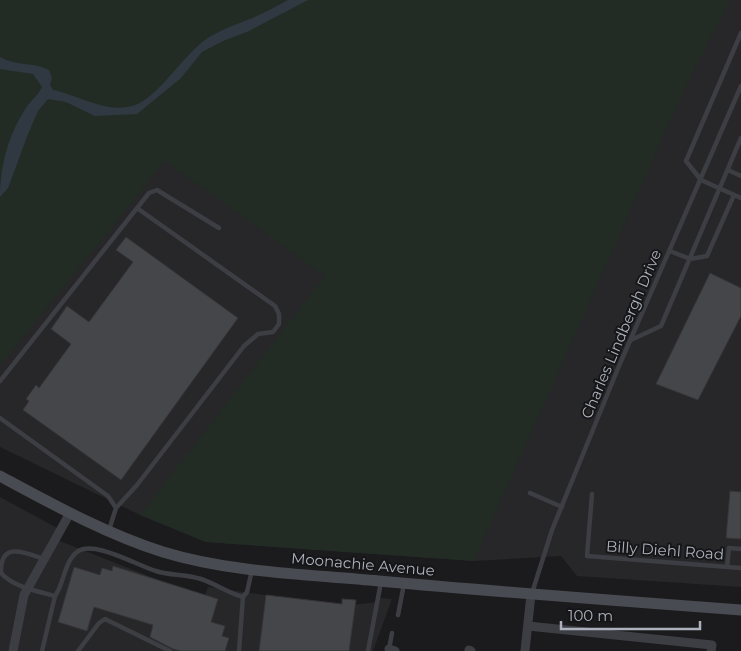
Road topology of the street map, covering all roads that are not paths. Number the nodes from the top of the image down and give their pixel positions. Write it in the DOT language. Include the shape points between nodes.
graph roads {
  1 [pos="741,32"];
  2 [pos="741,86"];
  3 [pos="741,138"];
  4 [pos="728,170"];
  5 [pos="741,176"];
  6 [pos="701,180"];
  7 [pos="720,188"];
  8 [pos="734,194"];
  9 [pos="741,198"];
  10 [pos="137,208"];
  11 [pos="219,228"];
  12 [pos="670,251"];
  13 [pos="690,259"];
  14 [pos="630,340"];
  15 [pos="0,381"];
  16 [pos="0,418"];
  17 [pos="0,476"];
  18 [pos="530,493"];
  19 [pos="592,494"];
  20 [pos="562,507"];
  21 [pos="116,508"];
  22 [pos="70,513"];
  23 [pos="109,531"];
  24 [pos="741,549"];
  25 [pos="44,559"];
  26 [pos="727,567"];
  27 [pos="741,568"];
  28 [pos="252,569"];
  29 [pos="381,581"];
  30 [pos="404,583"];
  31 [pos="28,589"];
  32 [pos="531,594"];
  33 [pos="54,596"];
  34 [pos="243,597"];
  35 [pos="741,610"];
  36 [pos="398,615"];
  37 [pos="528,626"];
  38 [pos="392,633"];
  39 [pos="390,650"];
  40 [pos="13,651"];
  41 [pos="42,651"];
  42 [pos="78,651"];
  43 [pos="170,651"];
  44 [pos="239,651"];
  45 [pos="368,651"];
  46 [pos="525,651"];
  47 [pos="711,651"];
  1 -- 6 [label="lane" via="686,161"];
  2 -- 6 [label="lane, Charles Lindbergh Drive"];
  3 -- 4 [label="lane"];
  4 -- 5 [label="lane"];
  4 -- 7 [label="lane"];
  6 -- 7 [label="lane"];
  6 -- 12 [label="lane, Charles Lindbergh Drive"];
  7 -- 8 [label="lane"];
  7 -- 13 [label="lane"];
  8 -- 9 [label="lane"];
  8 -- 13 [label="lane" via="707,256"];
  10 -- 11 [label="lane" via="149,193 157,190"];
  10 -- 15 [label="lane"];
  10 -- 21 [label="lane" via="275,306 279,324 274,332 258,334 244,346"];
  12 -- 13 [label="lane"];
  12 -- 14 [label="lane, Charles Lindbergh Drive"];
  13 -- 14 [label="lane" via="661,326"];
  14 -- 20 [label="lane, Charles Lindbergh Drive"];
  16 -- 21 [label="lane" via="108,496"];
  17 -- 22 [label="main road, Moonachie Avenue"];
  18 -- 20 [label="lane"];
  19 -- 26 [label="lane, Billy Diehl Road" via="587,556"];
  20 -- 32 [label="lane, Charles Lindbergh Drive"];
  21 -- 23 [label="lane"];
  22 -- 23 [label="main road, Moonachie Avenue"];
  22 -- 25 [label="street"];
  23 -- 28 [label="main road, Moonachie Avenue" via="171,554"];
  24 -- 26 [label="lane" via="729,548"];
  25 -- 31 [label="street"];
  25 -- 31 [label="lane" via="12,550 2,559 1,573 4,577"];
  26 -- 27 [label="lane, Billy Diehl Road"];
  28 -- 29 [label="main road, Moonachie Avenue"];
  28 -- 34 [label="lane"];
  29 -- 30 [label="main road, Moonachie Avenue"];
  29 -- 45 [label="lane"];
  30 -- 32 [label="main road, Moonachie Avenue"];
  30 -- 36 [label="lane"];
  31 -- 33 [label="lane"];
  31 -- 40 [label="street"];
  32 -- 35 [label="main road, Moonachie Avenue"];
  32 -- 37 [label="street"];
  33 -- 34 [label="lane" via="72,558 84,549 115,554 154,571 203,580"];
  33 -- 41 [label="lane"];
  34 -- 44 [label="lane"];
  37 -- 46 [label="street"];
  37 -- 47 [label="street" via="712,645"];
  38 -- 39 [label="lane"];
  42 -- 43 [label="lane" via="98,623 105,619"];
}
